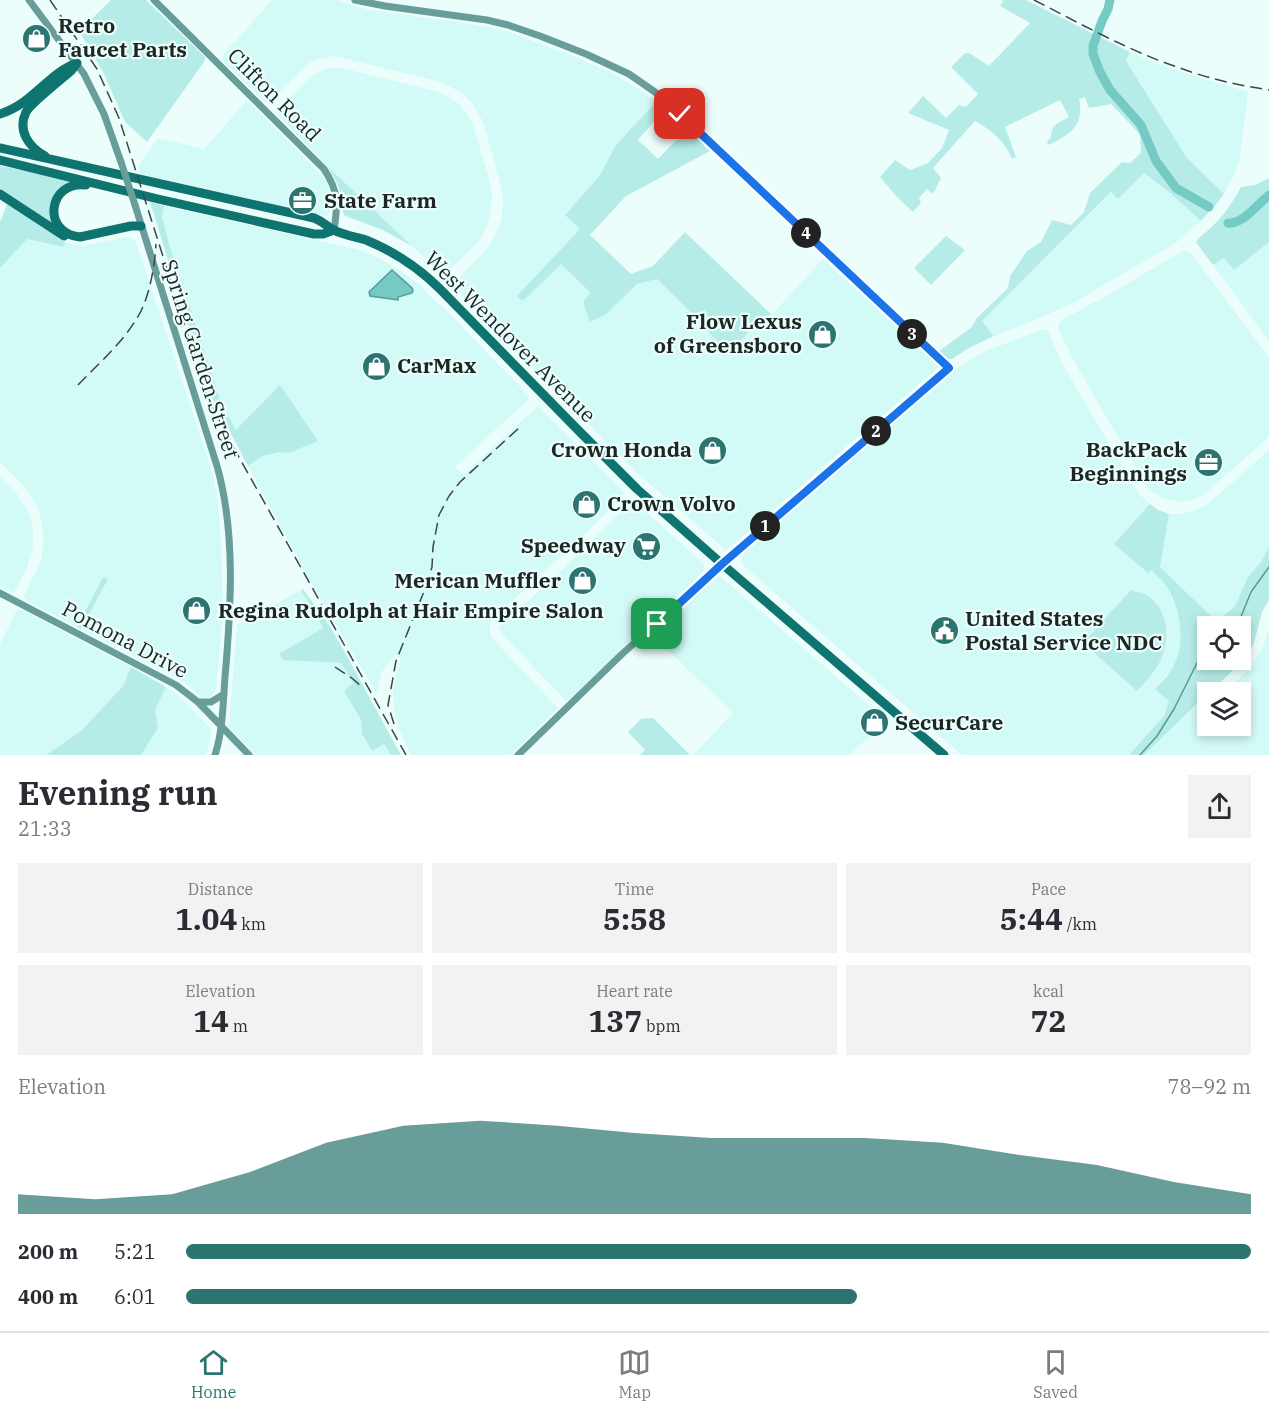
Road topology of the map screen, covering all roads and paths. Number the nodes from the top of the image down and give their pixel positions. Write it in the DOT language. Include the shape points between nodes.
graph roads {
  1 [pos="29,0"];
  2 [pos="154,0"];
  3 [pos="355,0"];
  4 [pos="77,63"];
  5 [pos="0,114"];
  6 [pos="0,148"];
  7 [pos="0,160"];
  8 [pos="52,160"];
  9 [pos="0,194"];
  10 [pos="158,199"];
  11 [pos="141,226"];
  12 [pos="334,230"];
  13 [pos="722,564"];
  14 [pos="0,593"];
  15 [pos="224,694"];
  16 [pos="198,702"];
  17 [pos="221,725"];
  18 [pos="215,755"];
  19 [pos="249,755"];
  20 [pos="518,755"];
  21 [pos="944,755"];
  1 -- 4 [label="street, Spring Garden Street"];
  2 -- 12 [label="street, Clifton Road" via="324,169 336,199"];
  3 -- 13 [label="street" via="508,25 629,74 680,114 949,368"];
  4 -- 5 [label="highway" via="65,67 24,103"];
  4 -- 8 [label="highway" via="27,111 24,121 28,143"];
  4 -- 11 [label="street, Spring Garden Street, bridge" via="109,125"];
  6 -- 8 [label="highway, West Wendover Avenue"];
  7 -- 10 [label="highway, West Wendover Avenue"];
  8 -- 12 [label="highway, West Wendover Avenue" via="314,218"];
  9 -- 11 [label="highway" via="74,241 132,232"];
  10 -- 11 [label="highway" via="76,184 61,192 54,207 58,225 74,236"];
  10 -- 12 [label="highway, West Wendover Avenue" via="314,234"];
  11 -- 15 [label="street, Spring Garden Street" via="225,500 231,608"];
  12 -- 13 [label="highway, West Wendover Avenue" via="392,252 423,272 622,474"];
  13 -- 20 [label="street"];
  13 -- 21 [label="highway, West Wendover Avenue"];
  14 -- 16 [label="street, Pomona Drive" via="169,681"];
  15 -- 16 [label="street" via="211,702"];
  15 -- 17 [label="street, Spring Garden Street"];
  16 -- 17 [label="street, Pomona Drive"];
  17 -- 18 [label="street, Spring Garden Street"];
  17 -- 19 [label="street, Pomona Drive"];
}
